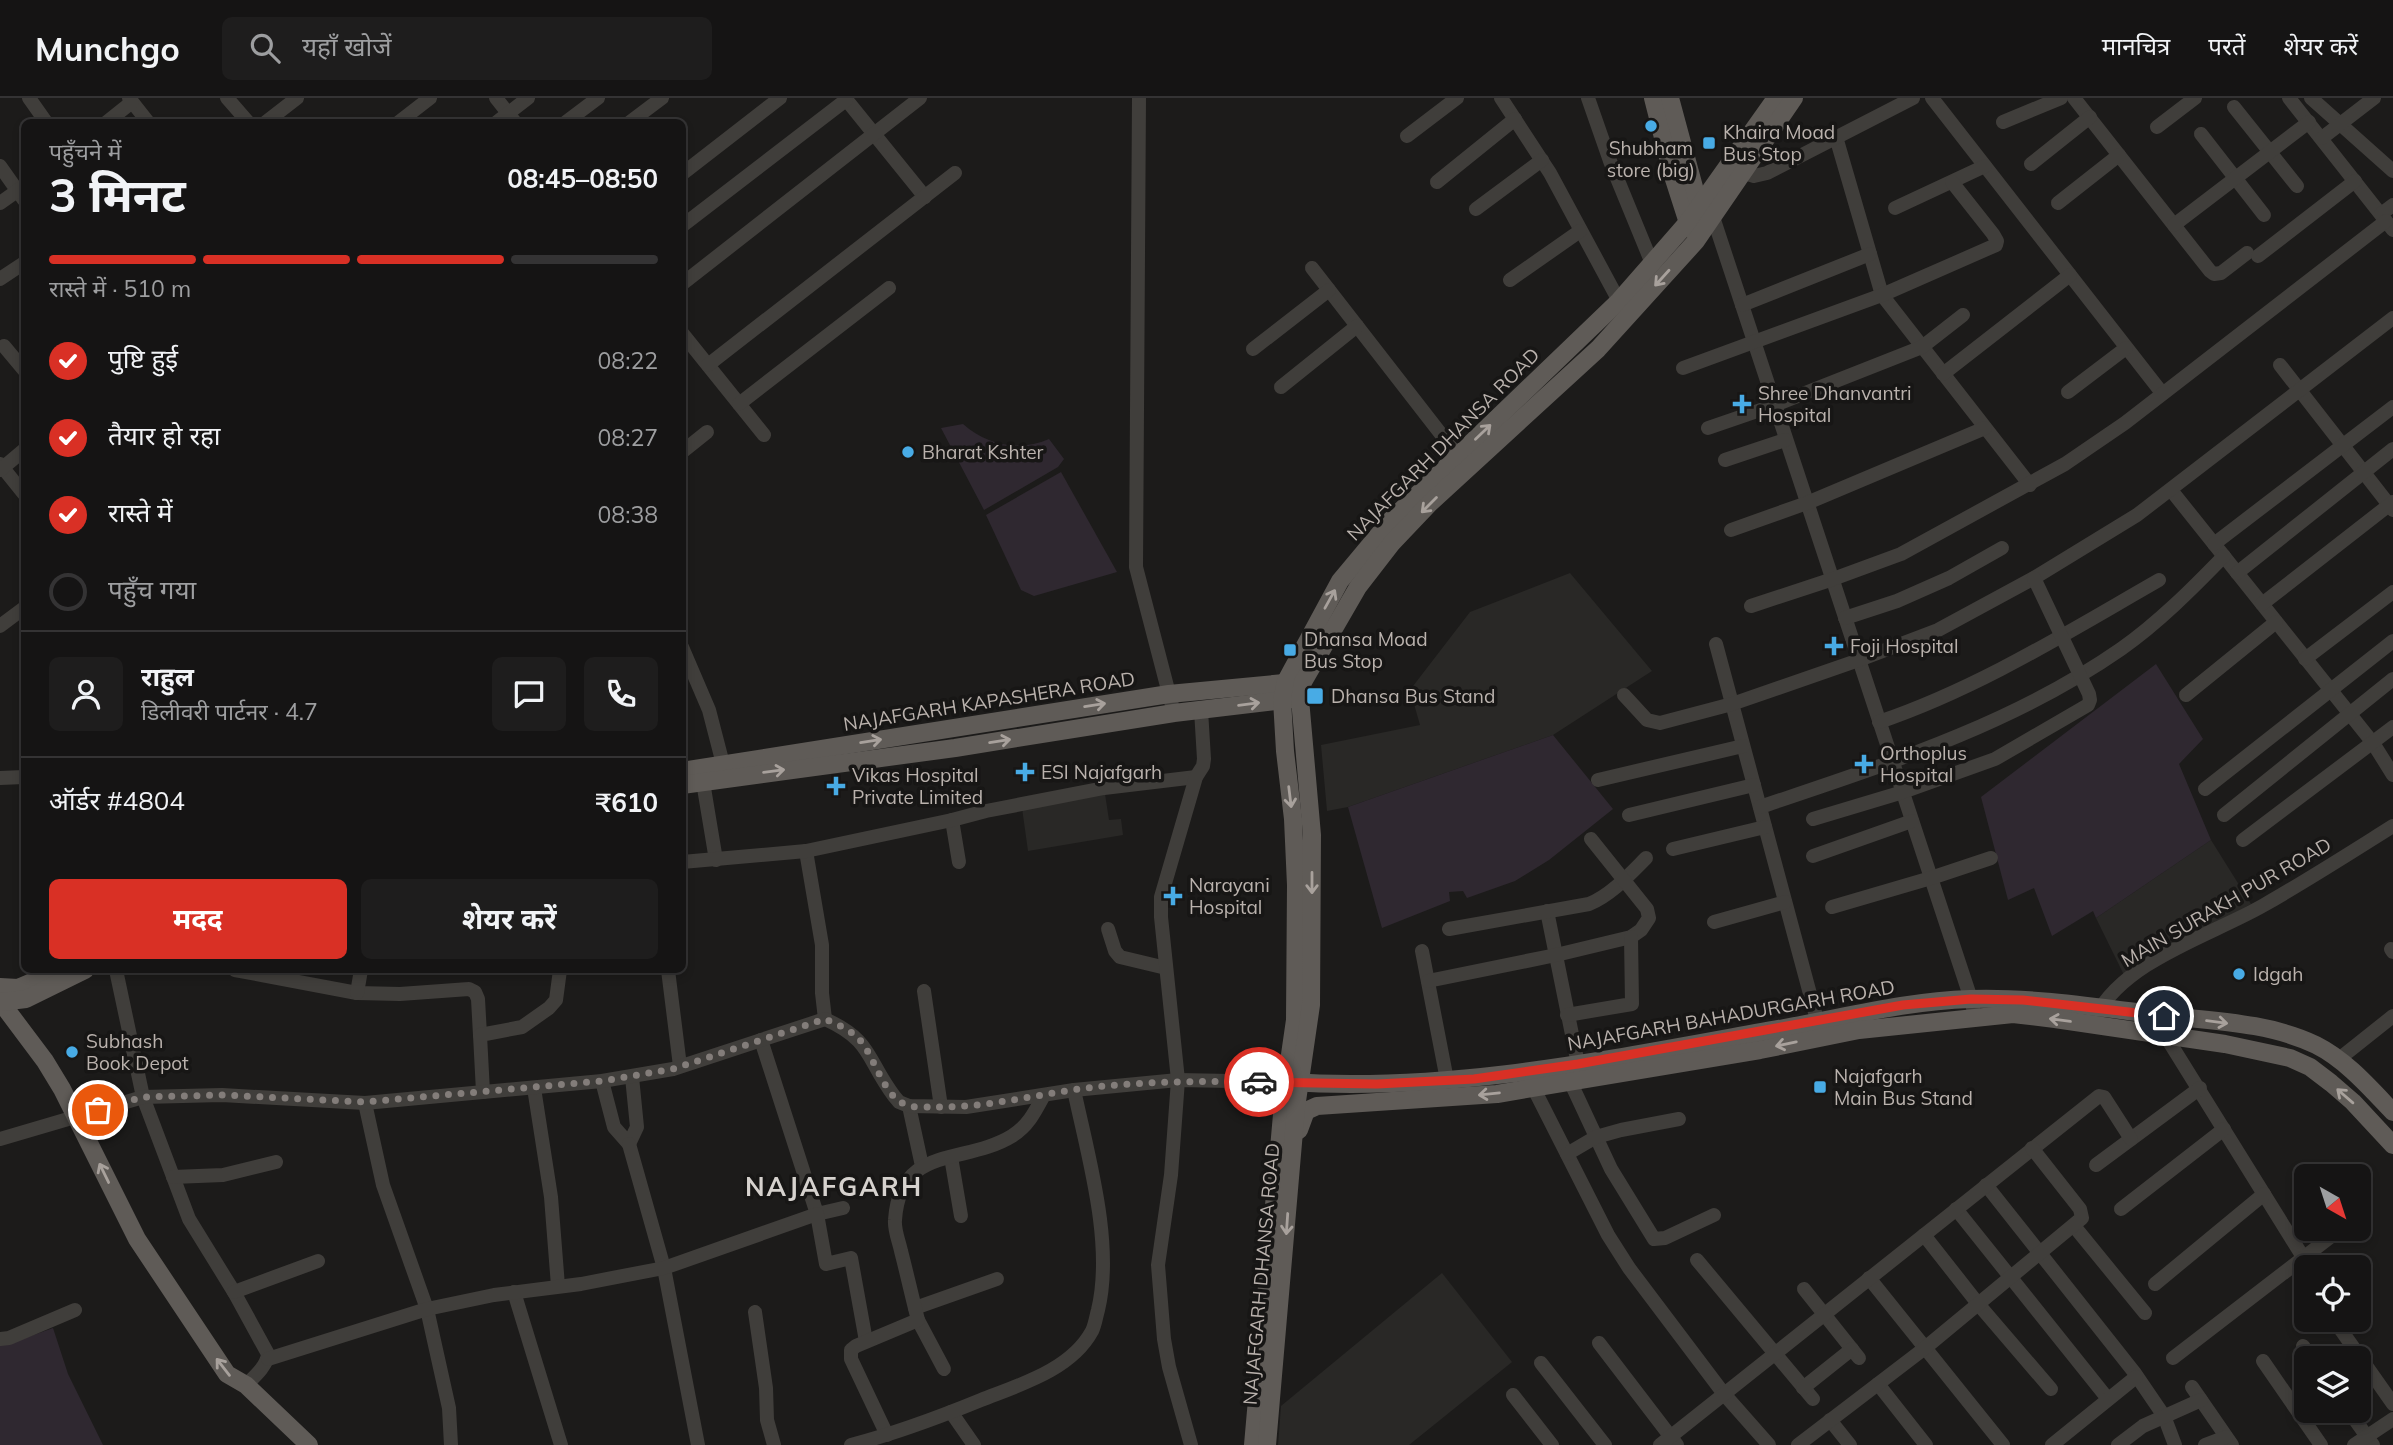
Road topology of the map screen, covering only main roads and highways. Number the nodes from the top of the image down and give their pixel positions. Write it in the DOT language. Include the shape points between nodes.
graph roads {
  1 [pos="1653,98"];
  2 [pos="1670,98"];
  3 [pos="1776,98"];
  4 [pos="1794,98"];
  5 [pos="1701,217"];
  6 [pos="1295,691"];
  7 [pos="686,770"];
  8 [pos="686,784"];
  9 [pos="55,973"];
  10 [pos="79,973"];
  11 [pos="1,995"];
  12 [pos="2095,1016"];
  13 [pos="1819,1030"];
  14 [pos="1293,1082"];
  15 [pos="2393,1112"];
  16 [pos="2390,1136"];
  17 [pos="1293,1153"];
  18 [pos="309,1445"];
  19 [pos="1253,1445"];
  20 [pos="1267,1445"];
  1 -- 5 [label="main road"];
  2 -- 5 [label="main road"];
  3 -- 5 [label="main road, NAJAFGARH DHANSA ROAD"];
  4 -- 5 [label="main road, NAJAFGARH DHANSA ROAD" via="1741,172"];
  5 -- 6 [label="main road, NAJAFGARH DHANSA ROAD, one-way" via="1694,242 1598,349 1392,543 1358,586"];
  6 -- 5 [label="main road, NAJAFGARH DHANSA ROAD, one-way" via="1340,581 1357,558 1619,301 1651,261"];
  7 -- 6 [label="main road, NAJAFGARH KAPASHERA ROAD, one-way" via="1169,694"];
  8 -- 6 [label="main road, one-way" via="955,748"];
  6 -- 14 [label="main road, NAJAFGARH DHANSA ROAD, one-way" via="1285,751 1296,885"];
  9 -- 11 [label="main road"];
  10 -- 11 [label="main road" via="26,999"];
  18 -- 11 [label="main road, one-way" via="246,1385 227,1374 137,1239 76,1116"];
  12 -- 13 [label="main road, NAJAFGARH BAHADURGARH ROAD" via="1973,1008 1859,1030"];
  12 -- 15 [label="main road, NAJAFGARH BAHADURGARH ROAD, one-way" via="2164,1016 2287,1034 2339,1059"];
  16 -- 12 [label="main road, NAJAFGARH BAHADURGARH ROAD, one-way" via="2310,1067 2290,1058 2165,1035"];
  13 -- 14 [label="main road, NAJAFGARH BAHADURGARH ROAD" via="1474,1079"];
  13 -- 17 [label="main road, NAJAFGARH BAHADURGARH ROAD, one-way" via="1760,1050 1497,1094 1317,1107 1306,1111"];
  14 -- 17 [label="main road, NAJAFGARH DHANSA ROAD"];
  14 -- 19 [label="main road, NAJAFGARH DHANSA ROAD" via="1278,1171"];
  17 -- 20 [label="main road, NAJAFGARH DHANSA ROAD, one-way"];
}
